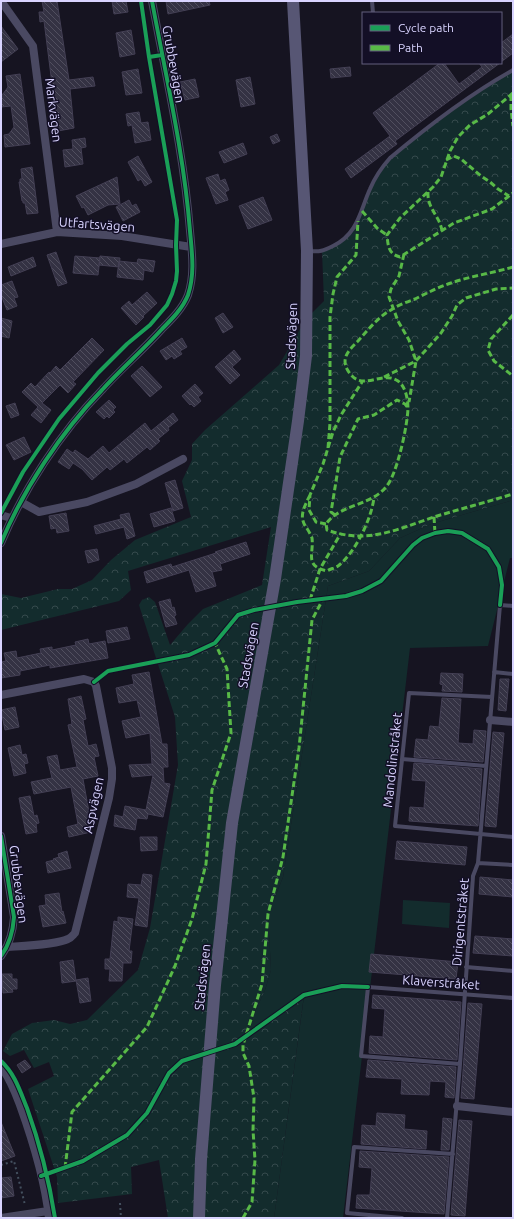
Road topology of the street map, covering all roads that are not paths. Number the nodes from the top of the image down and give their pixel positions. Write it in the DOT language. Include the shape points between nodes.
graph roads {
  1 [pos="1,1"];
  2 [pos="152,1"];
  3 [pos="293,1"];
  4 [pos="372,1"];
  5 [pos="373,12"];
  6 [pos="513,70"];
  7 [pos="57,232"];
  8 [pos="1,244"];
  9 [pos="191,247"];
  10 [pos="307,251"];
  11 [pos="183,459"];
  12 [pos="21,502"];
  13 [pos="1,515"];
  14 [pos="11,518"];
  15 [pos="1,543"];
  16 [pos="513,606"];
  17 [pos="494,672"];
  18 [pos="513,674"];
  19 [pos="1,695"];
  20 [pos="492,697"];
  21 [pos="490,720"];
  22 [pos="513,722"];
  23 [pos="402,759"];
  24 [pos="486,766"];
  25 [pos="480,834"];
  26 [pos="1,836"];
  27 [pos="513,837"];
  28 [pos="478,863"];
  29 [pos="513,865"];
  30 [pos="8,947"];
  31 [pos="1,956"];
  32 [pos="466,966"];
  33 [pos="513,971"];
  34 [pos="465,994"];
  35 [pos="513,998"];
  36 [pos="460,1064"];
  37 [pos="1,1067"];
  38 [pos="457,1106"];
  39 [pos="513,1112"];
  40 [pos="453,1154"];
  41 [pos="48,1215"];
  42 [pos="16,1217"];
  43 [pos="1,1218"];
  44 [pos="199,1218"];
  45 [pos="402,1218"];
  46 [pos="448,1218"];
  1 -- 7 [label="street, Markvägen" via="33,46"];
  2 -- 9 [label="street, Grubbevägen" via="187,192"];
  3 -- 10 [label="main road, Stadsvägen"];
  4 -- 5 [label="lane"];
  6 -- 10 [label="lane" via="492,82 390,158 371,188 358,221 339,243 322,251"];
  7 -- 8 [label="street, Utfartsvägen"];
  7 -- 9 [label="street, Utfartsvägen" via="122,236"];
  9 -- 12 [label="street, Grubbevägen" via="193,268 188,296 151,342 101,390 74,422"];
  10 -- 44 [label="main road, Stadsvägen" via="306,356 298,421 275,579 232,823 215,985 201,1159"];
  11 -- 12 [label="street" via="136,484 87,502 39,512"];
  12 -- 14 [label="street, Grubbevägen"];
  13 -- 14 [label="street"];
  14 -- 15 [label="street, Grubbevägen"];
  16 -- 17 [label="lane, Dirigentstråket" via="500,605"];
  17 -- 18 [label="lane"];
  17 -- 20 [label="lane, Dirigentstråket"];
  19 -- 30 [label="street, Aspvägen" via="84,679 94,682 112,768 112,788 75,933 63,941"];
  20 -- 21 [label="lane, Dirigentstråket"];
  20 -- 23 [label="lane, Mandolinstråket" via="410,693"];
  21 -- 22 [label="street"];
  21 -- 24 [label="lane, Dirigentstråket"];
  23 -- 24 [label="lane"];
  23 -- 25 [label="lane, Mandolinstråket" via="395,826"];
  24 -- 25 [label="lane, Dirigentstråket"];
  25 -- 27 [label="lane"];
  25 -- 28 [label="lane, Dirigentstråket"];
  26 -- 30 [label="street, Grubbevägen" via="14,917 14,928"];
  28 -- 29 [label="lane"];
  28 -- 32 [label="lane, Dirigentstråket" via="473,876"];
  30 -- 31 [label="street, Grubbevägen"];
  32 -- 33 [label="lane"];
  32 -- 34 [label="lane, Dirigentstråket"];
  34 -- 35 [label="lane, Klaverstråket"];
  34 -- 36 [label="lane, Dirigentstråket"];
  34 -- 36 [label="lane, Klaverstråket" via="368,987 361,1056"];
  36 -- 38 [label="lane, Dirigentstråket"];
  37 -- 41 [label="street" via="11,1082 29,1130"];
  38 -- 39 [label="street"];
  38 -- 40 [label="lane, Dirigentstråket"];
  40 -- 45 [label="lane" via="354,1147 347,1213"];
  40 -- 46 [label="lane, Dirigentstråket"];
  41 -- 42 [label="street" via="27,1214"];
  42 -- 43 [label="street"];
}
